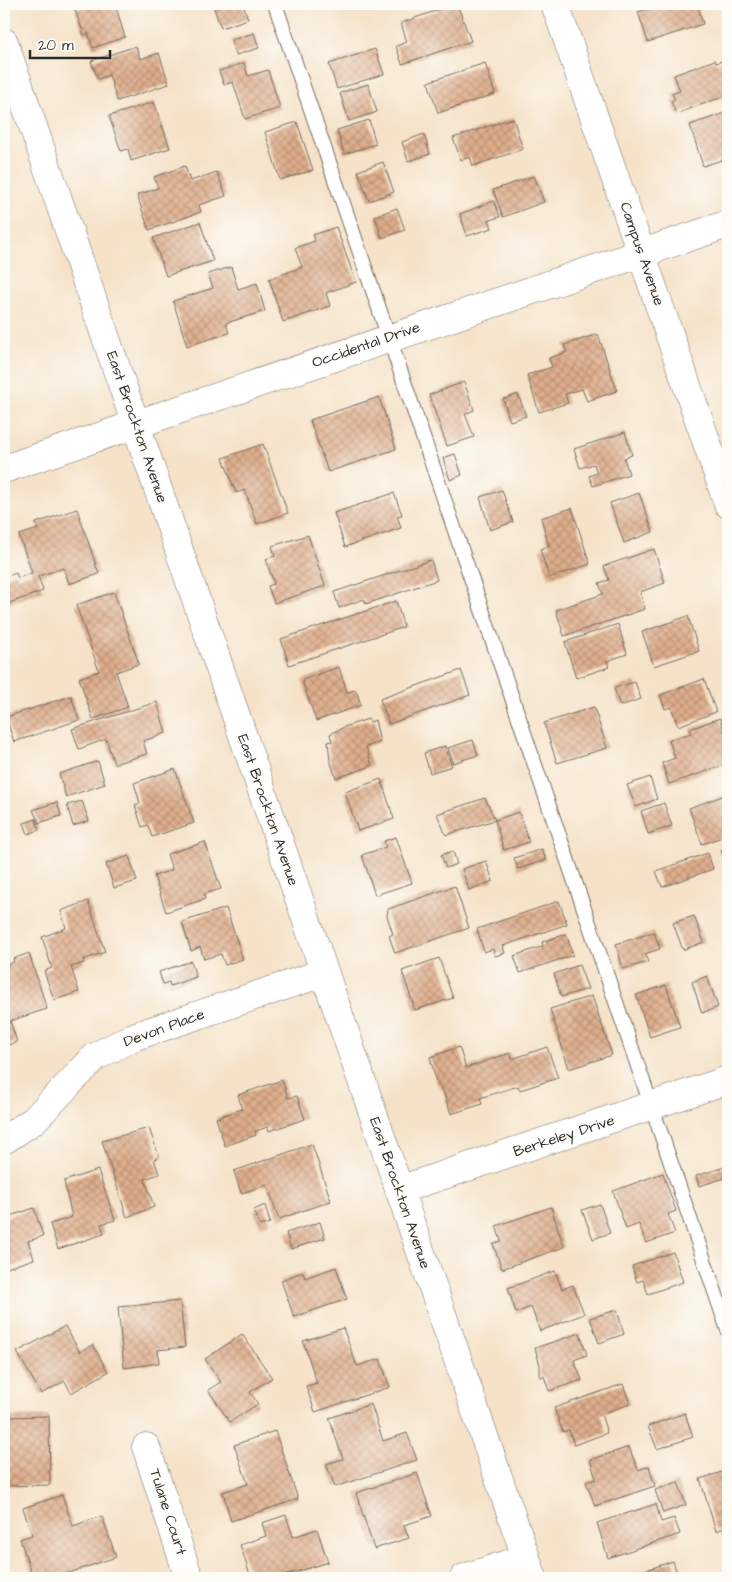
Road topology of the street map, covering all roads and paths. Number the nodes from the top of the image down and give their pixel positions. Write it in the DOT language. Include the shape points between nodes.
graph roads {
  1 [pos="275,4"];
  2 [pos="555,4"];
  3 [pos="4,42"];
  4 [pos="728,224"];
  5 [pos="641,253"];
  6 [pos="389,337"];
  7 [pos="136,423"];
  8 [pos="4,469"];
  9 [pos="728,504"];
  10 [pos="323,972"];
  11 [pos="728,1080"];
  12 [pos="651,1107"];
  13 [pos="4,1140"];
  14 [pos="399,1190"];
  15 [pos="728,1330"];
  16 [pos="146,1446"];
  17 [pos="530,1568"];
  18 [pos="190,1578"];
  19 [pos="464,1578"];
  1 -- 6 [label="lane"];
  2 -- 5 [label="street, Campus Avenue"];
  3 -- 7 [label="street, East Brockton Avenue"];
  4 -- 5 [label="street, Occidental Drive"];
  5 -- 6 [label="street, Occidental Drive"];
  5 -- 9 [label="street, Campus Avenue"];
  6 -- 7 [label="street, Occidental Drive"];
  6 -- 12 [label="lane"];
  7 -- 8 [label="street, Occidental Drive"];
  7 -- 10 [label="street, East Brockton Avenue"];
  10 -- 13 [label="street, Devon Place" via="133,1037 95,1057 33,1122"];
  10 -- 14 [label="street, East Brockton Avenue"];
  11 -- 12 [label="street, Berkeley Drive"];
  12 -- 14 [label="street, Berkeley Drive"];
  12 -- 15 [label="lane"];
  14 -- 17 [label="street, East Brockton Avenue"];
  16 -- 18 [label="street, Tulane Court"];
  17 -- 19 [label="street"];
}
